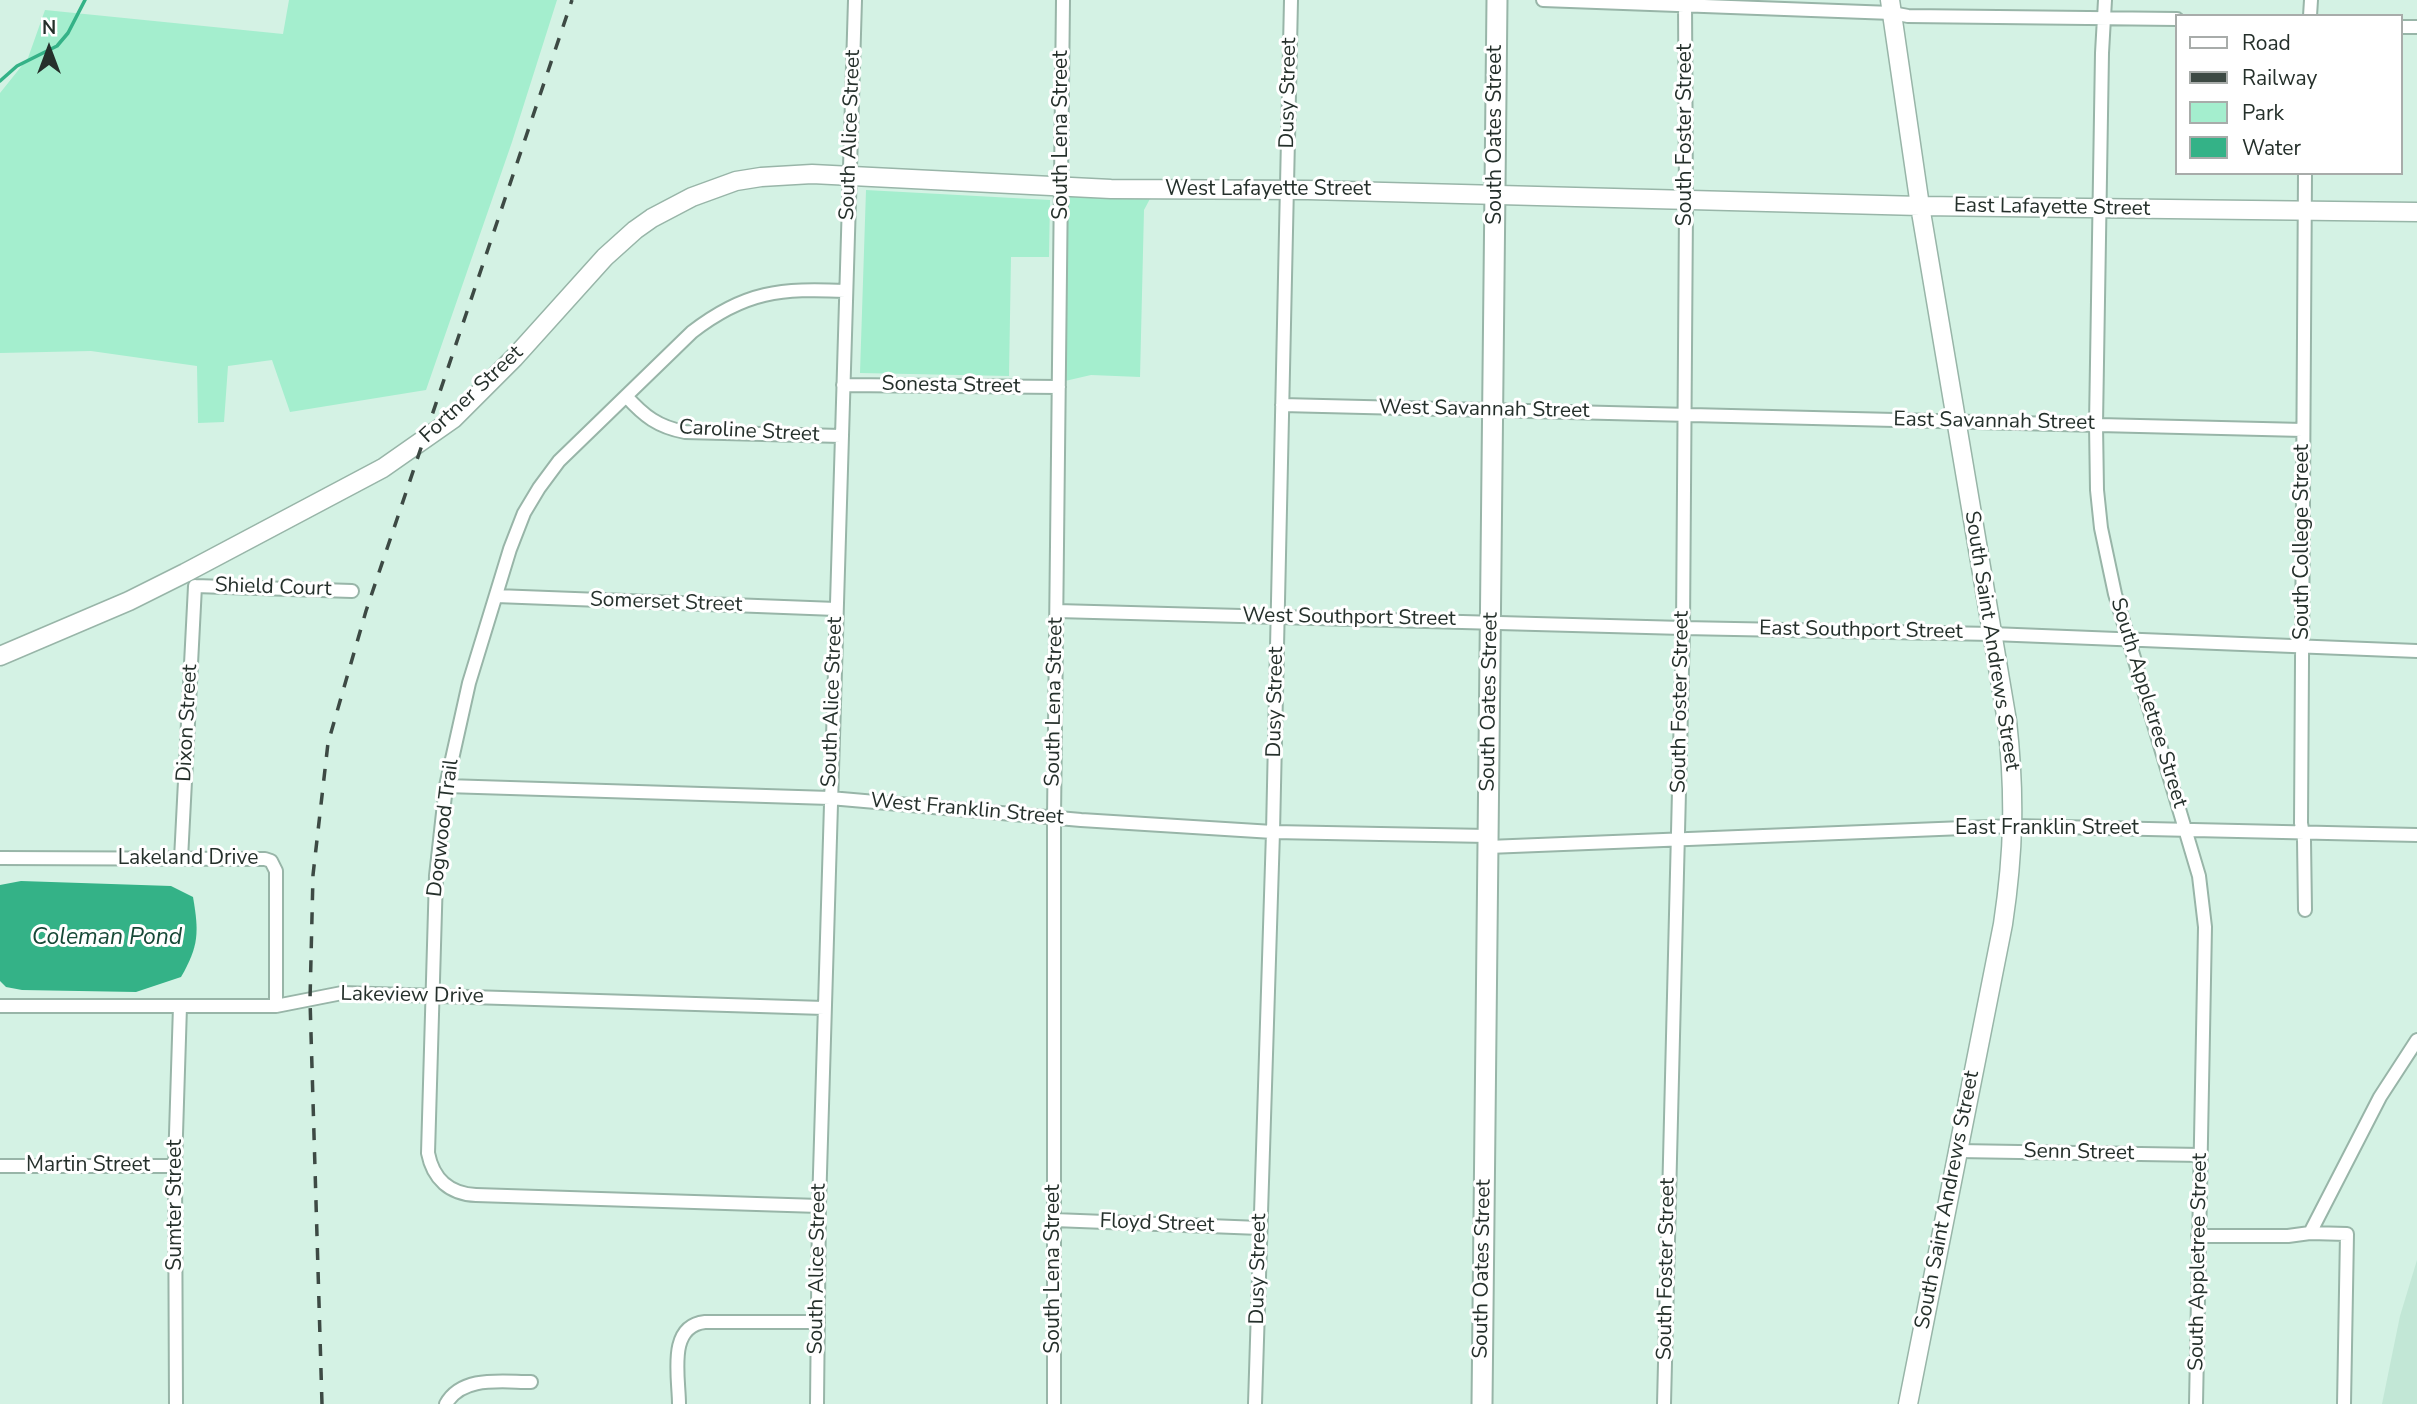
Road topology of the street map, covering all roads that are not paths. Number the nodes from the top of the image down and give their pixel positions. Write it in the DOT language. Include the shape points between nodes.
graph roads {
  1 [pos="855,0"];
  2 [pos="1063,0"];
  3 [pos="1291,0"];
  4 [pos="1497,0"];
  5 [pos="1543,0"];
  6 [pos="2105,0"];
  7 [pos="1685,3"];
  8 [pos="1891,7"];
  9 [pos="2104,18"];
  10 [pos="2176,19"];
  11 [pos="2305,175"];
  12 [pos="850,176"];
  13 [pos="1062,188"];
  14 [pos="1286,191"];
  15 [pos="1496,193"];
  16 [pos="1686,200"];
  17 [pos="1920,206"];
  18 [pos="2100,209"];
  19 [pos="2304,211"];
  20 [pos="2417,212"];
  21 [pos="846,291"];
  22 [pos="843,385"];
  23 [pos="1059,387"];
  24 [pos="626,396"];
  25 [pos="1282,405"];
  26 [pos="1493,410"];
  27 [pos="1685,414"];
  28 [pos="1955,422"];
  29 [pos="2096,424"];
  30 [pos="2303,430"];
  31 [pos="841,436"];
  32 [pos="190,580"];
  33 [pos="352,591"];
  34 [pos="496,596"];
  35 [pos="836,609"];
  36 [pos="1057,611"];
  37 [pos="1278,616"];
  38 [pos="1491,622"];
  39 [pos="1683,628"];
  40 [pos="1992,634"];
  41 [pos="2129,641"];
  42 [pos="2302,646"];
  43 [pos="2417,650"];
  44 [pos="0,656"];
  45 [pos="446,786"];
  46 [pos="830,798"];
  47 [pos="1054,817"];
  48 [pos="2014,826"];
  49 [pos="2187,830"];
  50 [pos="1273,832"];
  51 [pos="2303,832"];
  52 [pos="2417,835"];
  53 [pos="1678,840"];
  54 [pos="1488,841"];
  55 [pos="0,858"];
  56 [pos="181,859"];
  57 [pos="2305,910"];
  58 [pos="432,995"];
  59 [pos="0,1006"];
  60 [pos="180,1006"];
  61 [pos="276,1006"];
  62 [pos="824,1008"];
  63 [pos="2417,1040"];
  64 [pos="1958,1151"];
  65 [pos="2201,1155"];
  66 [pos="0,1166"];
  67 [pos="175,1166"];
  68 [pos="819,1206"];
  69 [pos="1054,1220"];
  70 [pos="1260,1228"];
  71 [pos="2310,1233"];
  72 [pos="2198,1236"];
  73 [pos="816,1322"];
  74 [pos="531,1382"];
  75 [pos="176,1404"];
  76 [pos="446,1404"];
  77 [pos="679,1404"];
  78 [pos="817,1404"];
  79 [pos="1054,1404"];
  80 [pos="1255,1404"];
  81 [pos="1482,1404"];
  82 [pos="1664,1404"];
  83 [pos="1908,1404"];
  84 [pos="2196,1404"];
  85 [pos="2344,1404"];
  1 -- 12 [label="street, South Alice Street"];
  2 -- 13 [label="street, South Lena Street"];
  3 -- 14 [label="street, Dusy Street"];
  4 -- 15 [label="main road, South Oates Street"];
  5 -- 7 [label="street"];
  6 -- 9 [label="street, South Appletree Street"];
  7 -- 8 [label="street"];
  7 -- 16 [label="street, South Foster Street"];
  8 -- 9 [label="street" via="1908,16"];
  8 -- 17 [label="street, South Saint Andrews Street"];
  9 -- 10 [label="street"];
  9 -- 18 [label="street, South Appletree Street"];
  11 -- 19 [label="street, South College Street"];
  12 -- 13 [label="street, West Lafayette Street"];
  12 -- 21 [label="street, South Alice Street"];
  12 -- 32 [label="street, Fortner Street" via="784,174 736,181 652,218 612,250 514,358 433,435"];
  13 -- 14 [label="street, West Lafayette Street"];
  13 -- 23 [label="street, South Lena Street"];
  14 -- 15 [label="street, West Lafayette Street"];
  14 -- 25 [label="street, Dusy Street"];
  15 -- 16 [label="street, West Lafayette Street"];
  15 -- 26 [label="main road, South Oates Street"];
  16 -- 17 [label="street, East Lafayette Street"];
  16 -- 27 [label="street, South Foster Street"];
  17 -- 18 [label="street, East Lafayette Street"];
  17 -- 28 [label="street, South Saint Andrews Street"];
  18 -- 19 [label="street, East Lafayette Street"];
  18 -- 29 [label="street, South Appletree Street"];
  19 -- 20 [label="street, East Lafayette Street"];
  19 -- 30 [label="street, South College Street"];
  21 -- 22 [label="street, South Alice Street"];
  21 -- 24 [label="street, Dogwood Trail" via="796,289 744,300 692,332"];
  22 -- 23 [label="street, Sonesta Street"];
  22 -- 31 [label="street, South Alice Street"];
  23 -- 36 [label="street, South Lena Street"];
  24 -- 31 [label="street, Caroline Street" via="654,423 685,432"];
  24 -- 34 [label="street, Dogwood Trail" via="578,440 539,488 524,513"];
  25 -- 26 [label="street, West Savannah Street"];
  25 -- 37 [label="street, Dusy Street"];
  26 -- 27 [label="street, West Savannah Street"];
  26 -- 38 [label="main road, South Oates Street"];
  27 -- 28 [label="street, East Savannah Street"];
  27 -- 39 [label="street, South Foster Street"];
  28 -- 29 [label="street, East Savannah Street"];
  28 -- 40 [label="street, South Saint Andrews Street"];
  29 -- 30 [label="street, East Savannah Street"];
  29 -- 41 [label="street, South Appletree Street" via="2101,528"];
  30 -- 42 [label="street, South College Street"];
  31 -- 35 [label="street, South Alice Street"];
  32 -- 33 [label="street, Shield Court"];
  32 -- 44 [label="street, Fortner Street"];
  32 -- 56 [label="street, Dixon Street"];
  34 -- 35 [label="street, Somerset Street"];
  34 -- 45 [label="street, Dogwood Trail" via="469,683"];
  35 -- 46 [label="street, South Alice Street"];
  36 -- 37 [label="street, West Southport Street"];
  36 -- 47 [label="street, South Lena Street"];
  37 -- 38 [label="street, West Southport Street"];
  37 -- 50 [label="street, Dusy Street"];
  38 -- 39 [label="street, West Southport Street"];
  38 -- 54 [label="main road, South Oates Street"];
  39 -- 40 [label="street, East Southport Street"];
  39 -- 53 [label="street, South Foster Street"];
  40 -- 41 [label="street, East Southport Street"];
  40 -- 48 [label="street, South Saint Andrews Street" via="2012,766"];
  41 -- 42 [label="street, East Southport Street"];
  41 -- 49 [label="street, South Appletree Street"];
  42 -- 43 [label="street, East Southport Street"];
  42 -- 51 [label="street, South College Street"];
  45 -- 46 [label="street, West Franklin Street"];
  45 -- 58 [label="street, Dogwood Trail" via="436,876"];
  46 -- 47 [label="street, West Franklin Street"];
  46 -- 62 [label="street, South Alice Street"];
  47 -- 50 [label="street, West Franklin Street"];
  47 -- 69 [label="street, South Lena Street"];
  48 -- 49 [label="street, East Franklin Street"];
  48 -- 53 [label="street, East Franklin Street"];
  48 -- 64 [label="street, South Saint Andrews Street" via="2003,924"];
  49 -- 51 [label="street, East Franklin Street"];
  49 -- 65 [label="street, South Appletree Street" via="2205,927"];
  50 -- 54 [label="street, West Franklin Street"];
  50 -- 70 [label="street, Dusy Street"];
  51 -- 52 [label="street, East Franklin Street"];
  51 -- 57 [label="street, South College Street"];
  53 -- 54 [label="street, West Franklin Street"];
  53 -- 82 [label="street, South Foster Street"];
  54 -- 81 [label="main road, South Oates Street"];
  55 -- 56 [label="street, Lakeland Drive"];
  56 -- 61 [label="street, Lakeland Drive" via="265,859 274,864"];
  58 -- 61 [label="street, Lakeview Drive" via="335,993"];
  58 -- 62 [label="street, Lakeview Drive"];
  58 -- 68 [label="street, Dogwood Trail" via="428,1153 435,1174 452,1190 475,1195"];
  59 -- 60 [label="street, Lakeview Drive"];
  60 -- 61 [label="street, Lakeview Drive"];
  60 -- 67 [label="street, Sumter Street"];
  62 -- 68 [label="street, South Alice Street"];
  63 -- 71 [label="street" via="2380,1097"];
  64 -- 65 [label="street, Senn Street"];
  64 -- 83 [label="street, South Saint Andrews Street"];
  65 -- 72 [label="street, South Appletree Street"];
  66 -- 67 [label="street, Martin Street"];
  67 -- 75 [label="street, Sumter Street"];
  68 -- 73 [label="street, South Alice Street"];
  69 -- 70 [label="street, Floyd Street"];
  69 -- 79 [label="street, South Lena Street"];
  70 -- 80 [label="street, Dusy Street"];
  71 -- 72 [label="street"];
  71 -- 85 [label="street" via="2347,1234"];
  72 -- 84 [label="street, South Appletree Street"];
  73 -- 77 [label="street" via="705,1321 690,1326 679,1344"];
  73 -- 78 [label="street, South Alice Street"];
  74 -- 76 [label="street" via="466,1385"];
}
